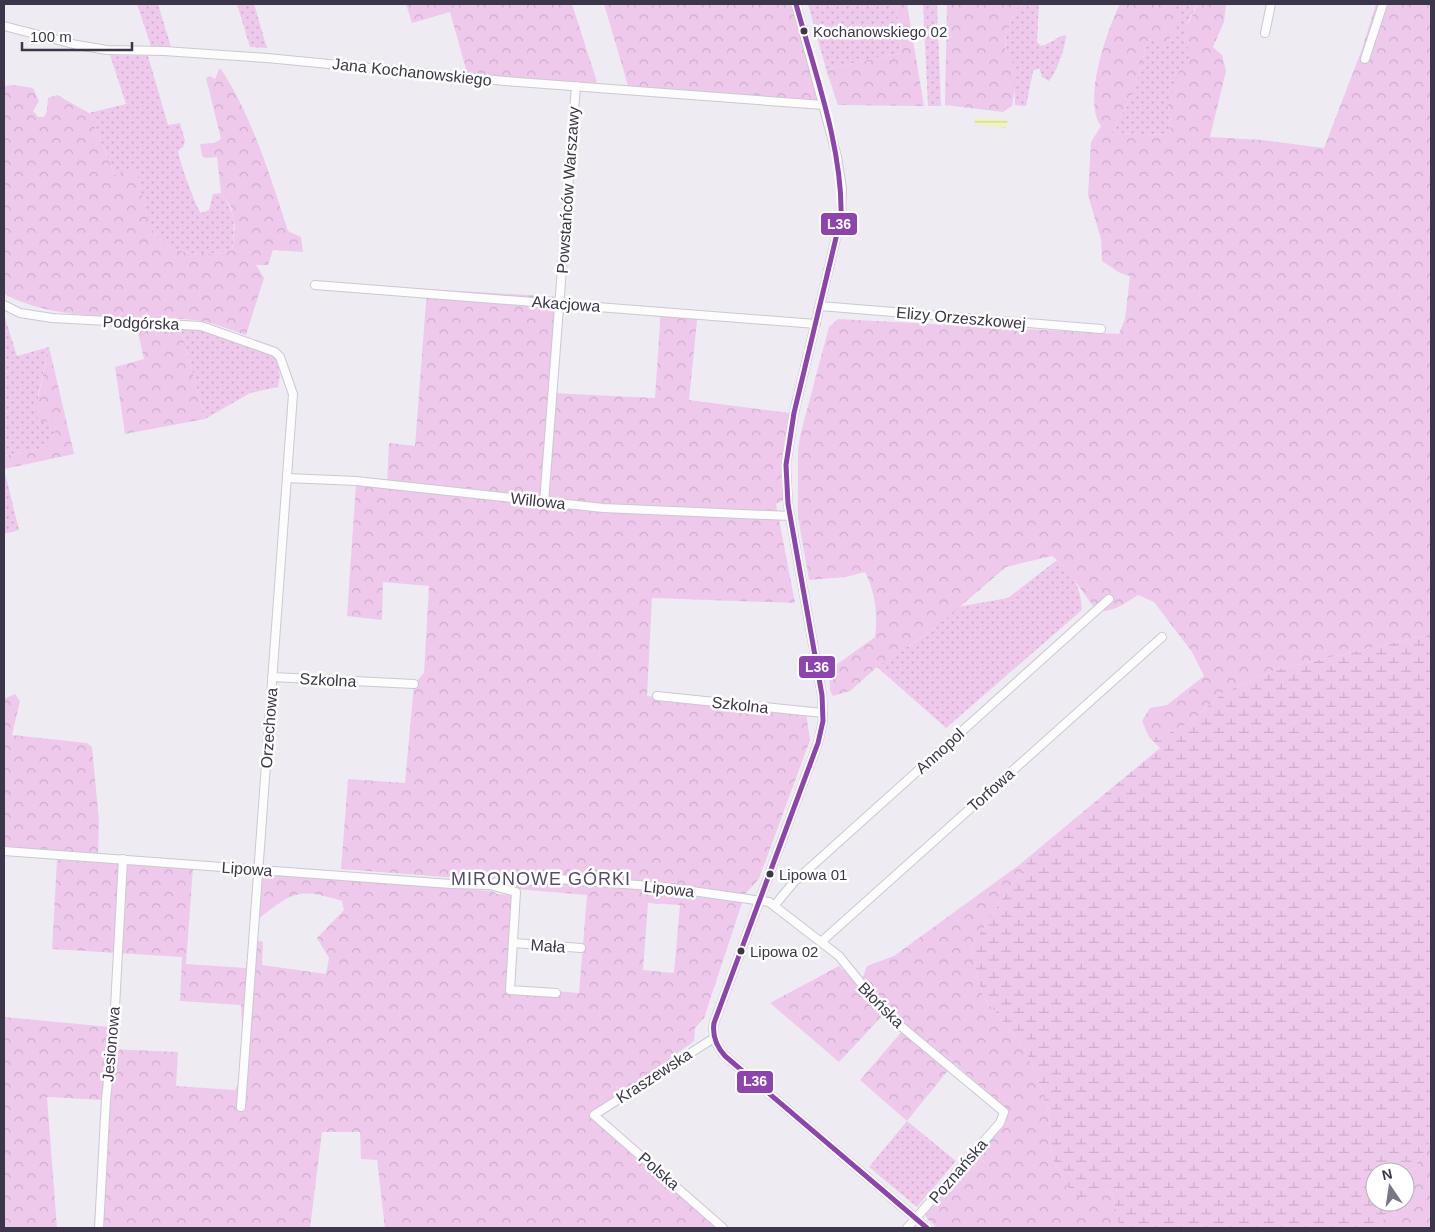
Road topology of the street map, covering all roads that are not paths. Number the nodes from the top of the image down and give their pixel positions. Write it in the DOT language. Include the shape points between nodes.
graph roads {
  1 [pos="796,4"];
  2 [pos="1271,4"];
  3 [pos="1383,4"];
  4 [pos="4,26"];
  5 [pos="1265,33"];
  6 [pos="1365,59"];
  7 [pos="576,86"];
  8 [pos="823,105"];
  9 [pos="315,285"];
  10 [pos="560,304"];
  11 [pos="4,305"];
  12 [pos="820,306"];
  13 [pos="816,324"];
  14 [pos="1101,329"];
  15 [pos="275,352"];
  16 [pos="287,478"];
  17 [pos="544,503"];
  18 [pos="790,516"];
  19 [pos="1109,599"];
  20 [pos="1162,637"];
  21 [pos="272,677"];
  22 [pos="414,684"];
  23 [pos="657,696"];
  24 [pos="823,713"];
  25 [pos="4,851"];
  26 [pos="122,859"];
  27 [pos="258,870"];
  28 [pos="490,885"];
  29 [pos="759,899"];
  30 [pos="774,906"];
  31 [pos="821,942"];
  32 [pos="514,943"];
  33 [pos="581,948"];
  34 [pos="556,993"];
  35 [pos="714,1038"];
  36 [pos="241,1108"];
  37 [pos="1004,1112"];
  38 [pos="594,1115"];
  39 [pos="916,1218"];
  40 [pos="99,1228"];
  41 [pos="723,1228"];
  42 [pos="907,1228"];
  43 [pos="927,1228"];
  1 -- 8 [label="street"];
  2 -- 5 [label="street"];
  3 -- 6 [label="street"];
  4 -- 7 [label="street, Jana Kochanowskiego" via="107,50 257,57"];
  7 -- 8 [label="street, Jana Kochanowskiego"];
  7 -- 10 [label="street, Powstańców Warszawy"];
  8 -- 12 [label="street" via="840,174 842,199 837,236"];
  9 -- 10 [label="street, Akacjowa"];
  10 -- 13 [label="street, Akacjowa"];
  10 -- 17 [label="street, Powstańców Warszawy"];
  11 -- 15 [label="street, Podgórska" via="20,313 52,318 201,326"];
  12 -- 13 [label="street"];
  12 -- 14 [label="street, Elizy Orzeszkowej"];
  13 -- 18 [label="street" via="787,451"];
  15 -- 16 [label="street, Orzechowa" via="280,357 294,403"];
  16 -- 17 [label="street, Willowa" via="356,481"];
  16 -- 21 [label="street, Orzechowa"];
  17 -- 18 [label="street, Willowa"];
  18 -- 24 [label="street"];
  19 -- 30 [label="street, Annopol" via="794,882"];
  20 -- 31 [label="street, Torfowa"];
  21 -- 22 [label="street, Szkolna"];
  21 -- 27 [label="street, Orzechowa"];
  23 -- 24 [label="street, Szkolna"];
  24 -- 29 [label="street" via="818,743"];
  25 -- 26 [label="street, Lipowa"];
  26 -- 27 [label="street, Lipowa"];
  26 -- 40 [label="street, Jesionowa"];
  27 -- 28 [label="street, Lipowa"];
  27 -- 36 [label="street, Orzechowa"];
  28 -- 29 [label="street, Lipowa" via="558,879 664,887"];
  28 -- 32 [label="street, Lipowa" via="516,892"];
  29 -- 30 [label="street, Błońska"];
  29 -- 35 [label="street" via="714,1023"];
  30 -- 31 [label="street, Błońska"];
  31 -- 37 [label="street, Błońska" via="839,956 885,1013"];
  32 -- 33 [label="street, Mała"];
  32 -- 34 [label="street" via="510,990"];
  35 -- 38 [label="street, Kraszewska"];
  35 -- 39 [label="street" via="725,1056"];
  37 -- 39 [label="street, Poznańska" via="1000,1123"];
  38 -- 41 [label="street, Polska"];
  39 -- 42 [label="street, Poznańska"];
  39 -- 43 [label="street"];
}
